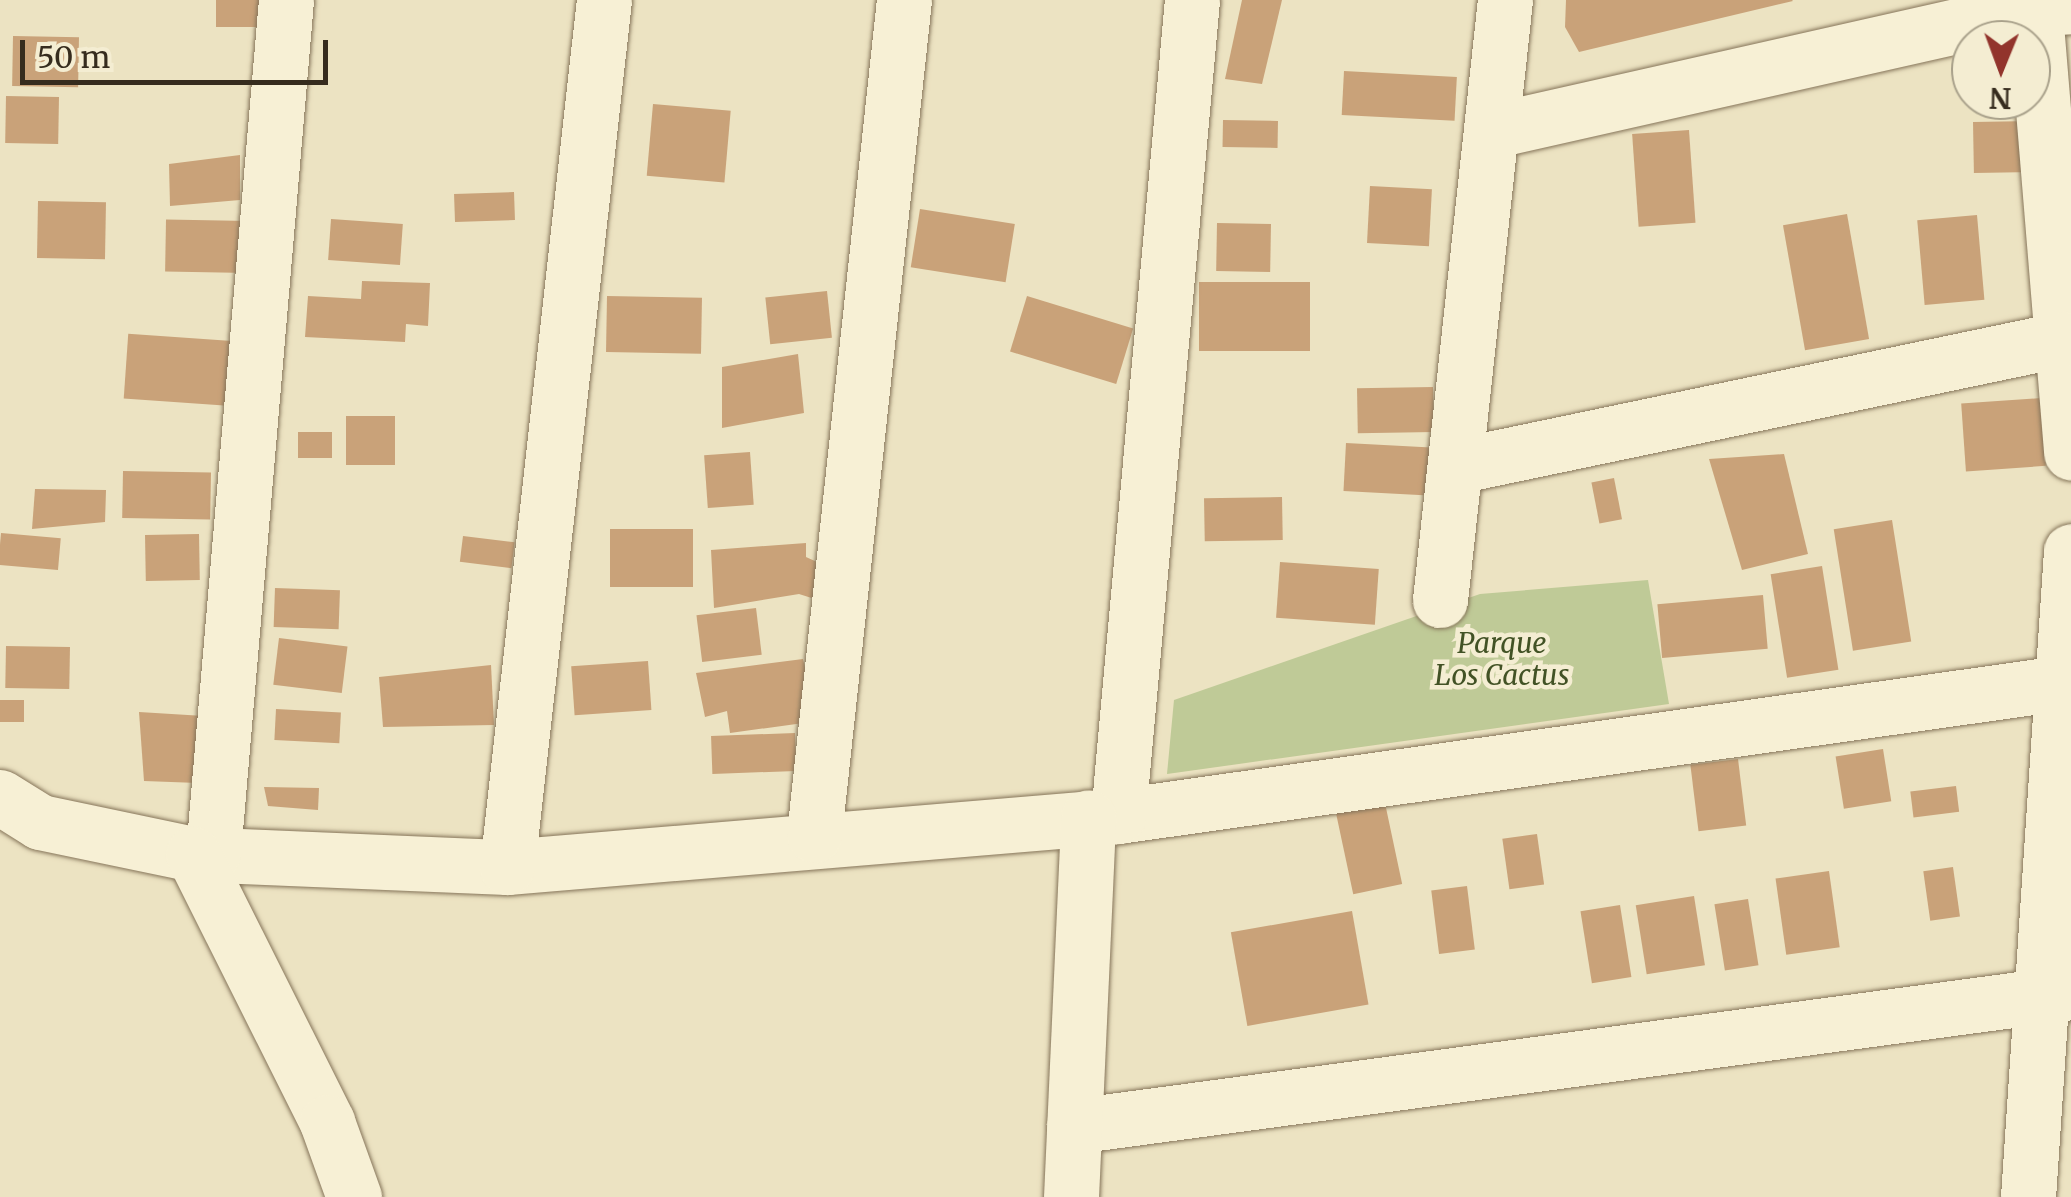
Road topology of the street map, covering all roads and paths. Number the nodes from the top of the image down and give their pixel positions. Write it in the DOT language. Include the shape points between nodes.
graph roads {
  1 [pos="286,0"];
  2 [pos="604,0"];
  3 [pos="904,0"];
  4 [pos="1192,0"];
  5 [pos="1505,0"];
  6 [pos="2047,5"];
  7 [pos="1495,130"];
  8 [pos="2063,339"];
  9 [pos="2071,452"];
  10 [pos="1456,466"];
  11 [pos="2071,552"];
  12 [pos="1440,600"];
  13 [pos="2061,683"];
  14 [pos="0,797"];
  15 [pos="1103,817"];
  16 [pos="814,835"];
  17 [pos="203,854"];
  18 [pos="507,867"];
  19 [pos="2054,992"];
  20 [pos="1074,1126"];
  21 [pos="354,1197"];
  22 [pos="1072,1197"];
  23 [pos="2028,1197"];
  1 -- 17 [label="street"];
  2 -- 18 [label="street"];
  3 -- 16 [label="street"];
  4 -- 15 [label="street"];
  5 -- 7 [label="street"];
  6 -- 7 [label="street"];
  6 -- 8 [label="street"];
  7 -- 10 [label="street"];
  8 -- 9 [label="street"];
  8 -- 10 [label="street"];
  10 -- 12 [label="street"];
  11 -- 13 [label="street"];
  13 -- 15 [label="street"];
  13 -- 19 [label="street"];
  14 -- 17 [label="street" via="40,822"];
  15 -- 16 [label="street"];
  15 -- 20 [label="street"];
  16 -- 18 [label="street"];
  17 -- 18 [label="street"];
  17 -- 21 [label="street"];
  19 -- 20 [label="street"];
  19 -- 23 [label="street"];
  20 -- 22 [label="street"];
}
